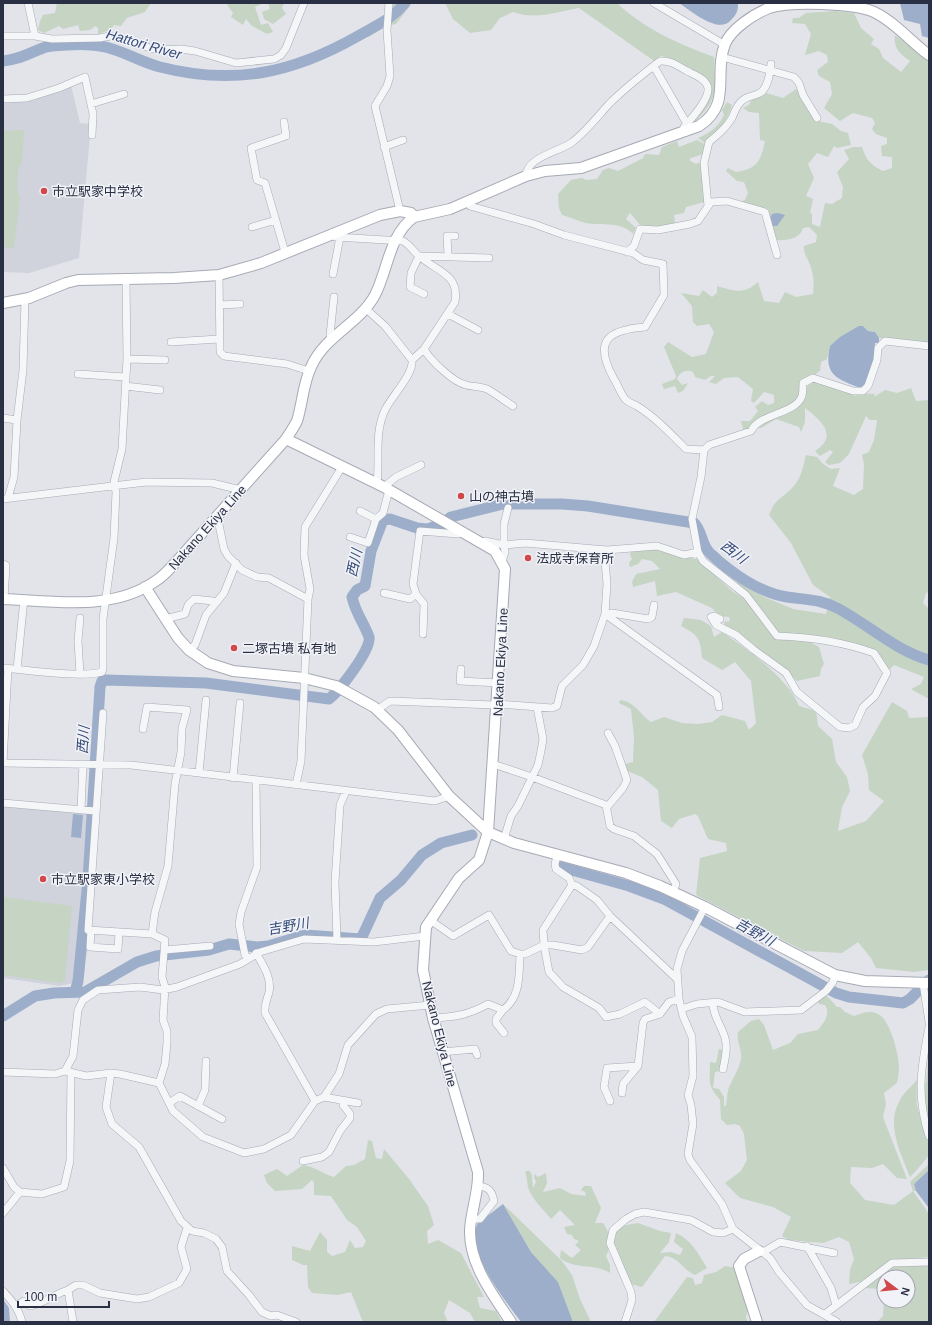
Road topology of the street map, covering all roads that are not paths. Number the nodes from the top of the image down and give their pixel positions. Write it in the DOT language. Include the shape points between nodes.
graph roads {
  1 [pos="28,3"];
  2 [pos="304,3"];
  3 [pos="654,3"];
  4 [pos="389,5"];
  5 [pos="3,36"];
  6 [pos="35,36"];
  7 [pos="725,45"];
  8 [pos="929,55"];
  9 [pos="722,57"];
  10 [pos="652,67"];
  11 [pos="771,67"];
  12 [pos="124,94"];
  13 [pos="3,98"];
  14 [pos="91,104"];
  15 [pos="817,118"];
  16 [pos="284,122"];
  17 [pos="686,128"];
  18 [pos="92,135"];
  19 [pos="403,140"];
  20 [pos="384,147"];
  21 [pos="526,176"];
  22 [pos="468,202"];
  23 [pos="708,206"];
  24 [pos="400,211"];
  25 [pos="414,218"];
  26 [pos="276,220"];
  27 [pos="252,227"];
  28 [pos="336,235"];
  29 [pos="455,236"];
  30 [pos="395,241"];
  31 [pos="285,252"];
  32 [pos="627,252"];
  33 [pos="448,255"];
  34 [pos="777,255"];
  35 [pos="419,256"];
  36 [pos="489,258"];
  37 [pos="333,274"];
  38 [pos="219,275"];
  39 [pos="126,279"];
  40 [pos="424,294"];
  41 [pos="334,297"];
  42 [pos="25,299"];
  43 [pos="3,303"];
  44 [pos="240,304"];
  45 [pos="220,305"];
  46 [pos="365,308"];
  47 [pos="448,314"];
  48 [pos="478,330"];
  49 [pos="219,339"];
  50 [pos="333,339"];
  51 [pos="171,342"];
  52 [pos="929,346"];
  53 [pos="424,348"];
  54 [pos="127,360"];
  55 [pos="165,360"];
  56 [pos="412,360"];
  57 [pos="309,371"];
  58 [pos="78,374"];
  59 [pos="125,377"];
  60 [pos="125,386"];
  61 [pos="160,390"];
  62 [pos="513,406"];
  63 [pos="3,418"];
  64 [pos="17,420"];
  65 [pos="286,439"];
  66 [pos="704,450"];
  67 [pos="420,465"];
  68 [pos="342,466"];
  69 [pos="115,485"];
  70 [pos="383,487"];
  71 [pos="241,490"];
  72 [pos="6,499"];
  73 [pos="508,508"];
  74 [pos="360,511"];
  75 [pos="217,515"];
  76 [pos="376,519"];
  77 [pos="461,531"];
  78 [pos="350,537"];
  79 [pos="483,544"];
  80 [pos="504,545"];
  81 [pos="607,550"];
  82 [pos="698,552"];
  83 [pos="502,562"];
  84 [pos="236,563"];
  85 [pos="3,564"];
  86 [pos="145,587"];
  87 [pos="384,593"];
  88 [pos="416,594"];
  89 [pos="3,599"];
  90 [pos="308,599"];
  91 [pos="24,600"];
  92 [pos="106,601"];
  93 [pos="216,603"];
  94 [pos="654,605"];
  95 [pos="605,614"];
  96 [pos="80,618"];
  97 [pos="165,619"];
  98 [pos="720,619"];
  99 [pos="423,634"];
  100 [pos="189,650"];
  101 [pos="5,668"];
  102 [pos="17,669"];
  103 [pos="461,669"];
  104 [pos="80,674"];
  105 [pos="304,682"];
  106 [pos="499,683"];
  107 [pos="206,700"];
  108 [pos="240,703"];
  109 [pos="498,704"];
  110 [pos="537,707"];
  111 [pos="719,707"];
  112 [pos="377,710"];
  113 [pos="103,713"];
  114 [pos="143,729"];
  115 [pos="608,733"];
  116 [pos="3,763"];
  117 [pos="83,764"];
  118 [pos="101,764"];
  119 [pos="493,764"];
  120 [pos="178,770"];
  121 [pos="199,773"];
  122 [pos="532,777"];
  123 [pos="233,778"];
  124 [pos="256,780"];
  125 [pos="296,785"];
  126 [pos="346,791"];
  127 [pos="449,796"];
  128 [pos="3,803"];
  129 [pos="608,806"];
  130 [pos="84,809"];
  131 [pos="95,811"];
  132 [pos="488,832"];
  133 [pos="504,839"];
  134 [pos="557,856"];
  135 [pos="572,885"];
  136 [pos="673,892"];
  137 [pos="703,911"];
  138 [pos="610,916"];
  139 [pos="430,920"];
  140 [pos="91,930"];
  141 [pos="119,932"];
  142 [pos="152,934"];
  143 [pos="425,936"];
  144 [pos="337,938"];
  145 [pos="210,946"];
  146 [pos="544,946"];
  147 [pos="165,950"];
  148 [pos="256,953"];
  149 [pos="520,954"];
  150 [pos="248,958"];
  151 [pos="835,975"];
  152 [pos="677,979"];
  153 [pos="926,983"];
  154 [pos="164,990"];
  155 [pos="679,999"];
  156 [pos="713,1002"];
  157 [pos="430,1005"];
  158 [pos="681,1009"];
  159 [pos="503,1010"];
  160 [pos="660,1014"];
  161 [pos="432,1018"];
  162 [pos="929,1022"];
  163 [pos="929,1026"];
  164 [pos="504,1033"];
  165 [pos="442,1052"];
  166 [pos="476,1055"];
  167 [pos="206,1061"];
  168 [pos="638,1066"];
  169 [pos="723,1069"];
  170 [pos="3,1072"];
  171 [pos="68,1072"];
  172 [pos="111,1073"];
  173 [pos="159,1083"];
  174 [pos="622,1093"];
  175 [pos="324,1097"];
  176 [pos="343,1101"];
  177 [pos="610,1101"];
  178 [pos="315,1102"];
  179 [pos="169,1103"];
  180 [pos="358,1103"];
  181 [pos="198,1106"];
  182 [pos="222,1119"];
  183 [pos="929,1136"];
  184 [pos="303,1161"];
  185 [pos="3,1168"];
  186 [pos="478,1186"];
  187 [pos="20,1192"];
  188 [pos="3,1213"];
  189 [pos="472,1219"];
  190 [pos="187,1228"];
  191 [pos="733,1229"];
  192 [pos="807,1246"];
  193 [pos="759,1251"];
  194 [pos="834,1253"];
  195 [pos="929,1262"];
  196 [pos="68,1290"];
  197 [pos="3,1291"];
  198 [pos="836,1305"];
  199 [pos="16,1306"];
  200 [pos="825,1314"];
  201 [pos="268,1319"];
  202 [pos="22,1322"];
  203 [pos="73,1322"];
  204 [pos="296,1322"];
  205 [pos="511,1322"];
  206 [pos="625,1322"];
  207 [pos="757,1322"];
  208 [pos="837,1322"];
  1 -- 6 [label="street"];
  2 -- 6 [label="street" via="286,48 274,60 236,63 195,51 157,50 110,36 52,39"];
  3 -- 7 [label="street"];
  4 -- 20 [label="street" via="387,30 390,76 375,106"];
  5 -- 6 [label="street"];
  7 -- 8 [label="main road" via="737,30 769,8 790,5 845,6 875,13"];
  7 -- 9 [label="main road"];
  9 -- 11 [label="street"];
  9 -- 17 [label="main road" via="721,97 715,111 708,120"];
  10 -- 17 [label="street" via="656,70"];
  10 -- 17 [label="street" via="660,61 671,62 708,85 706,99"];
  10 -- 21 [label="street" via="618,95 571,143 541,156 526,172"];
  11 -- 15 [label="street" via="789,74 796,80"];
  11 -- 23 [label="street" via="763,90 743,100 720,134 709,142 704,163"];
  12 -- 14 [label="street"];
  13 -- 14 [label="street" via="27,98 84,77"];
  14 -- 18 [label="street"];
  16 -- 26 [label="street" via="286,136 251,148 257,180 265,183"];
  17 -- 21 [label="main road" via="581,168 545,171"];
  19 -- 20 [label="street"];
  20 -- 24 [label="street"];
  21 -- 22 [label="main road"];
  22 -- 25 [label="main road"];
  22 -- 32 [label="street" via="470,206"];
  23 -- 32 [label="street" via="698,221 690,224 658,230 640,229 634,246"];
  23 -- 34 [label="street" via="712,202 727,201 765,212"];
  24 -- 25 [label="main road" via="410,213"];
  24 -- 28 [label="main road" via="380,215"];
  25 -- 30 [label="main road, Nakano Ekiya Line" via="402,228"];
  26 -- 27 [label="street"];
  26 -- 31 [label="street"];
  28 -- 30 [label="street"];
  28 -- 31 [label="main road"];
  28 -- 37 [label="street"];
  29 -- 33 [label="street" via="447,236"];
  30 -- 35 [label="street" via="408,244"];
  30 -- 46 [label="main road, Nakano Ekiya Line" via="374,296"];
  31 -- 38 [label="main road" via="243,269"];
  32 -- 66 [label="street" via="644,260 663,264 664,295 646,327 628,328 610,336 605,343 608,368 627,401 657,421 686,449"];
  33 -- 35 [label="street"];
  33 -- 36 [label="street"];
  35 -- 40 [label="street" via="411,272 410,287"];
  35 -- 47 [label="street" via="443,271 455,284 457,294"];
  38 -- 39 [label="main road"];
  38 -- 45 [label="street"];
  39 -- 42 [label="main road" via="78,280"];
  39 -- 54 [label="street"];
  41 -- 50 [label="street" via="330,335"];
  42 -- 43 [label="main road"];
  42 -- 64 [label="street" via="23,370"];
  44 -- 45 [label="street"];
  45 -- 49 [label="street"];
  46 -- 50 [label="main road, Nakano Ekiya Line"];
  46 -- 56 [label="street" via="384,326"];
  47 -- 48 [label="street"];
  47 -- 53 [label="street"];
  49 -- 51 [label="street"];
  49 -- 57 [label="street" via="220,352 224,356 287,364"];
  50 -- 57 [label="main road, Nakano Ekiya Line" via="317,356"];
  52 -- 66 [label="street" via="885,341 878,348 868,386 863,391 853,392 813,378 803,383 802,397 795,405 755,423 751,431 709,445"];
  53 -- 56 [label="street"];
  53 -- 62 [label="street" via="427,355 456,380 465,385 488,390"];
  54 -- 55 [label="street"];
  54 -- 59 [label="street"];
  56 -- 70 [label="street" via="409,374 385,410 380,424"];
  57 -- 65 [label="main road, Nakano Ekiya Line" via="296,422"];
  58 -- 59 [label="street"];
  59 -- 60 [label="street"];
  60 -- 61 [label="street"];
  60 -- 69 [label="street" via="122,449"];
  63 -- 64 [label="street"];
  64 -- 72 [label="street" via="14,477"];
  65 -- 68 [label="main road"];
  65 -- 71 [label="main road, Nakano Ekiya Line"];
  66 -- 82 [label="street" via="692,519"];
  67 -- 70 [label="street"];
  68 -- 70 [label="main road"];
  68 -- 90 [label="street" via="305,527 304,556 310,589"];
  69 -- 71 [label="street" via="173,482 212,484"];
  69 -- 72 [label="street"];
  69 -- 92 [label="street" via="114,538"];
  70 -- 76 [label="street" via="383,513"];
  70 -- 77 [label="main road"];
  71 -- 75 [label="main road, Nakano Ekiya Line"];
  73 -- 80 [label="street" via="504,524"];
  74 -- 76 [label="street"];
  75 -- 84 [label="street" via="224,549"];
  75 -- 86 [label="main road, Nakano Ekiya Line" via="178,561 158,580"];
  76 -- 78 [label="street" via="368,543"];
  77 -- 79 [label="main road"];
  77 -- 88 [label="street" via="458,534 420,532 413,584"];
  79 -- 80 [label="street" via="485,541"];
  79 -- 83 [label="main road" via="495,551"];
  80 -- 81 [label="street" via="525,542"];
  80 -- 83 [label="street"];
  81 -- 82 [label="street" via="657,546 684,555"];
  81 -- 95 [label="street"];
  82 -- 98 [label="street" via="703,561 756,605 777,636 827,641 874,653 887,673 875,696 863,707 855,725 849,728 840,727 797,692 786,673 736,634 716,625 711,617"];
  83 -- 106 [label="main road, Nakano Ekiya Line" via="505,569"];
  84 -- 90 [label="street" via="247,573 269,578"];
  84 -- 93 [label="street" via="224,593"];
  85 -- 89 [label="street" via="6,565"];
  86 -- 92 [label="main road, Nakano Ekiya Line"];
  86 -- 97 [label="main road"];
  87 -- 88 [label="street" via="410,599"];
  88 -- 99 [label="street" via="424,604"];
  89 -- 91 [label="main road, Nakano Ekiya Line"];
  90 -- 105 [label="street"];
  91 -- 92 [label="main road, Nakano Ekiya Line"];
  91 -- 102 [label="street"];
  92 -- 104 [label="street" via="102,672"];
  93 -- 97 [label="street" via="214,600 194,599 188,605 185,614"];
  93 -- 100 [label="street" via="206,615 194,645"];
  94 -- 95 [label="street" via="652,617 648,619"];
  95 -- 110 [label="street" via="587,660 562,686 557,706"];
  95 -- 111 [label="street" via="717,695"];
  96 -- 104 [label="street"];
  97 -- 100 [label="main road"];
  100 -- 105 [label="main road" via="208,663 233,671"];
  101 -- 102 [label="street"];
  101 -- 116 [label="street"];
  102 -- 104 [label="street"];
  103 -- 106 [label="street" via="460,681"];
  105 -- 112 [label="main road" via="336,686"];
  105 -- 125 [label="street" via="301,761"];
  106 -- 109 [label="main road, Nakano Ekiya Line"];
  107 -- 121 [label="street"];
  108 -- 123 [label="street"];
  109 -- 110 [label="street"];
  109 -- 112 [label="street" via="390,701"];
  109 -- 119 [label="main road, Nakano Ekiya Line"];
  110 -- 122 [label="street" via="543,739 538,765"];
  112 -- 127 [label="main road" via="398,730"];
  113 -- 118 [label="street"];
  114 -- 120 [label="street" via="147,707 187,710 182,728"];
  115 -- 129 [label="street" via="627,780"];
  116 -- 117 [label="street"];
  117 -- 118 [label="street"];
  117 -- 130 [label="street"];
  118 -- 120 [label="street"];
  118 -- 131 [label="street"];
  119 -- 122 [label="street"];
  119 -- 132 [label="main road, Nakano Ekiya Line"];
  120 -- 121 [label="street"];
  120 -- 142 [label="street" via="168,866 155,912"];
  121 -- 123 [label="street"];
  122 -- 129 [label="street"];
  122 -- 133 [label="street" via="518,806 510,816"];
  123 -- 124 [label="street"];
  124 -- 125 [label="street"];
  124 -- 150 [label="street" via="257,867 240,912 239,924 244,955"];
  125 -- 126 [label="street"];
  126 -- 127 [label="street" via="435,802"];
  126 -- 144 [label="street" via="340,805 335,882"];
  127 -- 132 [label="main road"];
  128 -- 130 [label="street"];
  129 -- 136 [label="street" via="610,826 634,836 657,854 676,884"];
  130 -- 131 [label="street"];
  131 -- 140 [label="street" via="88,930"];
  132 -- 133 [label="main road"];
  132 -- 139 [label="main road, Nakano Ekiya Line" via="479,860 459,878"];
  133 -- 134 [label="main road"];
  134 -- 135 [label="street" via="556,869 569,878"];
  134 -- 136 [label="main road" via="626,873"];
  135 -- 138 [label="street" via="597,900"];
  135 -- 146 [label="street" via="543,930"];
  136 -- 137 [label="main road"];
  137 -- 151 [label="main road"];
  137 -- 152 [label="street" via="682,951"];
  138 -- 146 [label="street" via="588,947 582,950"];
  138 -- 152 [label="street"];
  139 -- 143 [label="main road, Nakano Ekiya Line"];
  139 -- 149 [label="street" via="453,936 489,915 511,951"];
  140 -- 141 [label="street"];
  140 -- 141 [label="street" via="90,947 118,949"];
  141 -- 142 [label="street"];
  142 -- 147 [label="street" via="165,940"];
  143 -- 144 [label="street" via="374,942"];
  143 -- 157 [label="main road, Nakano Ekiya Line" via="423,970"];
  144 -- 148 [label="street" via="304,939"];
  145 -- 147 [label="street"];
  146 -- 149 [label="street"];
  146 -- 160 [label="street" via="549,972 563,988 599,1008 606,1017 620,1014 646,1002"];
  147 -- 154 [label="street" via="162,976"];
  148 -- 150 [label="street"];
  148 -- 178 [label="street" via="267,971 269,981 270,990 264,1005 265,1013"];
  149 -- 159 [label="street" via="519,984 509,1005"];
  150 -- 154 [label="street" via="240,964"];
  151 -- 153 [label="main road" via="865,981"];
  151 -- 156 [label="street" via="826,991 801,1010 745,1012"];
  152 -- 155 [label="street"];
  153 -- 162 [label="street"];
  154 -- 171 [label="street" via="140,987 108,988 98,990 83,1000 78,1010 73,1056"];
  154 -- 173 [label="street" via="163,1020 167,1031 167,1043 165,1064"];
  155 -- 158 [label="street"];
  155 -- 160 [label="street" via="669,1002"];
  156 -- 158 [label="street"];
  156 -- 169 [label="street" via="713,1012 725,1038 726,1054"];
  157 -- 161 [label="main road, Nakano Ekiya Line"];
  157 -- 175 [label="street" via="387,1009 376,1014 348,1045 339,1074"];
  158 -- 191 [label="street" via="692,1037 693,1076 688,1094 692,1104 693,1124 688,1154 722,1204"];
  159 -- 161 [label="street" via="488,1004 471,1013"];
  159 -- 164 [label="street" via="496,1023"];
  160 -- 168 [label="street" via="645,1019 643,1023"];
  161 -- 165 [label="main road, Nakano Ekiya Line"];
  163 -- 183 [label="street" via="920,1101"];
  165 -- 166 [label="street" via="475,1048"];
  165 -- 186 [label="main road, Nakano Ekiya Line" via="475,1159"];
  167 -- 181 [label="street" via="205,1090"];
  168 -- 174 [label="street" via="623,1084"];
  168 -- 177 [label="street" via="607,1068 604,1087"];
  170 -- 171 [label="street"];
  171 -- 172 [label="street" via="86,1076"];
  171 -- 187 [label="street" via="70,1161 64,1187 42,1194"];
  172 -- 173 [label="street"];
  172 -- 190 [label="street" via="106,1107 112,1124 139,1147"];
  173 -- 179 [label="street"];
  175 -- 176 [label="street"];
  175 -- 178 [label="street"];
  176 -- 180 [label="street"];
  176 -- 184 [label="street" via="350,1118 329,1152 322,1157"];
  178 -- 179 [label="street" via="291,1135 272,1146 244,1153 203,1137 173,1111"];
  179 -- 181 [label="street" via="180,1096"];
  181 -- 182 [label="street"];
  185 -- 187 [label="street" via="14,1187"];
  186 -- 189 [label="main road, Nakano Ekiya Line"];
  186 -- 189 [label="street" via="486,1187 492,1192 494,1201 480,1219"];
  187 -- 188 [label="street"];
  189 -- 205 [label="main road, Nakano Ekiya Line" via="471,1244 477,1265"];
  190 -- 196 [label="street" via="182,1247 187,1269 179,1283 149,1297 137,1299 100,1293 76,1285"];
  190 -- 201 [label="street" via="216,1239 222,1247 227,1271"];
  191 -- 193 [label="street"];
  191 -- 206 [label="street" via="723,1233 713,1232 692,1220 644,1212 618,1225 613,1230 610,1243 631,1292 632,1300"];
  192 -- 193 [label="street" via="780,1242 765,1251"];
  192 -- 194 [label="street"];
  192 -- 198 [label="street" via="831,1288"];
  193 -- 200 [label="street" via="770,1258 807,1305"];
  193 -- 207 [label="main road" via="739,1266"];
  195 -- 198 [label="street" via="892,1263"];
  196 -- 199 [label="street" via="36,1305 30,1306 24,1301"];
  196 -- 203 [label="street"];
  197 -- 199 [label="street"];
  198 -- 200 [label="street"];
  199 -- 202 [label="street"];
  200 -- 208 [label="street"];
  201 -- 204 [label="street" via="277,1315"];
}
